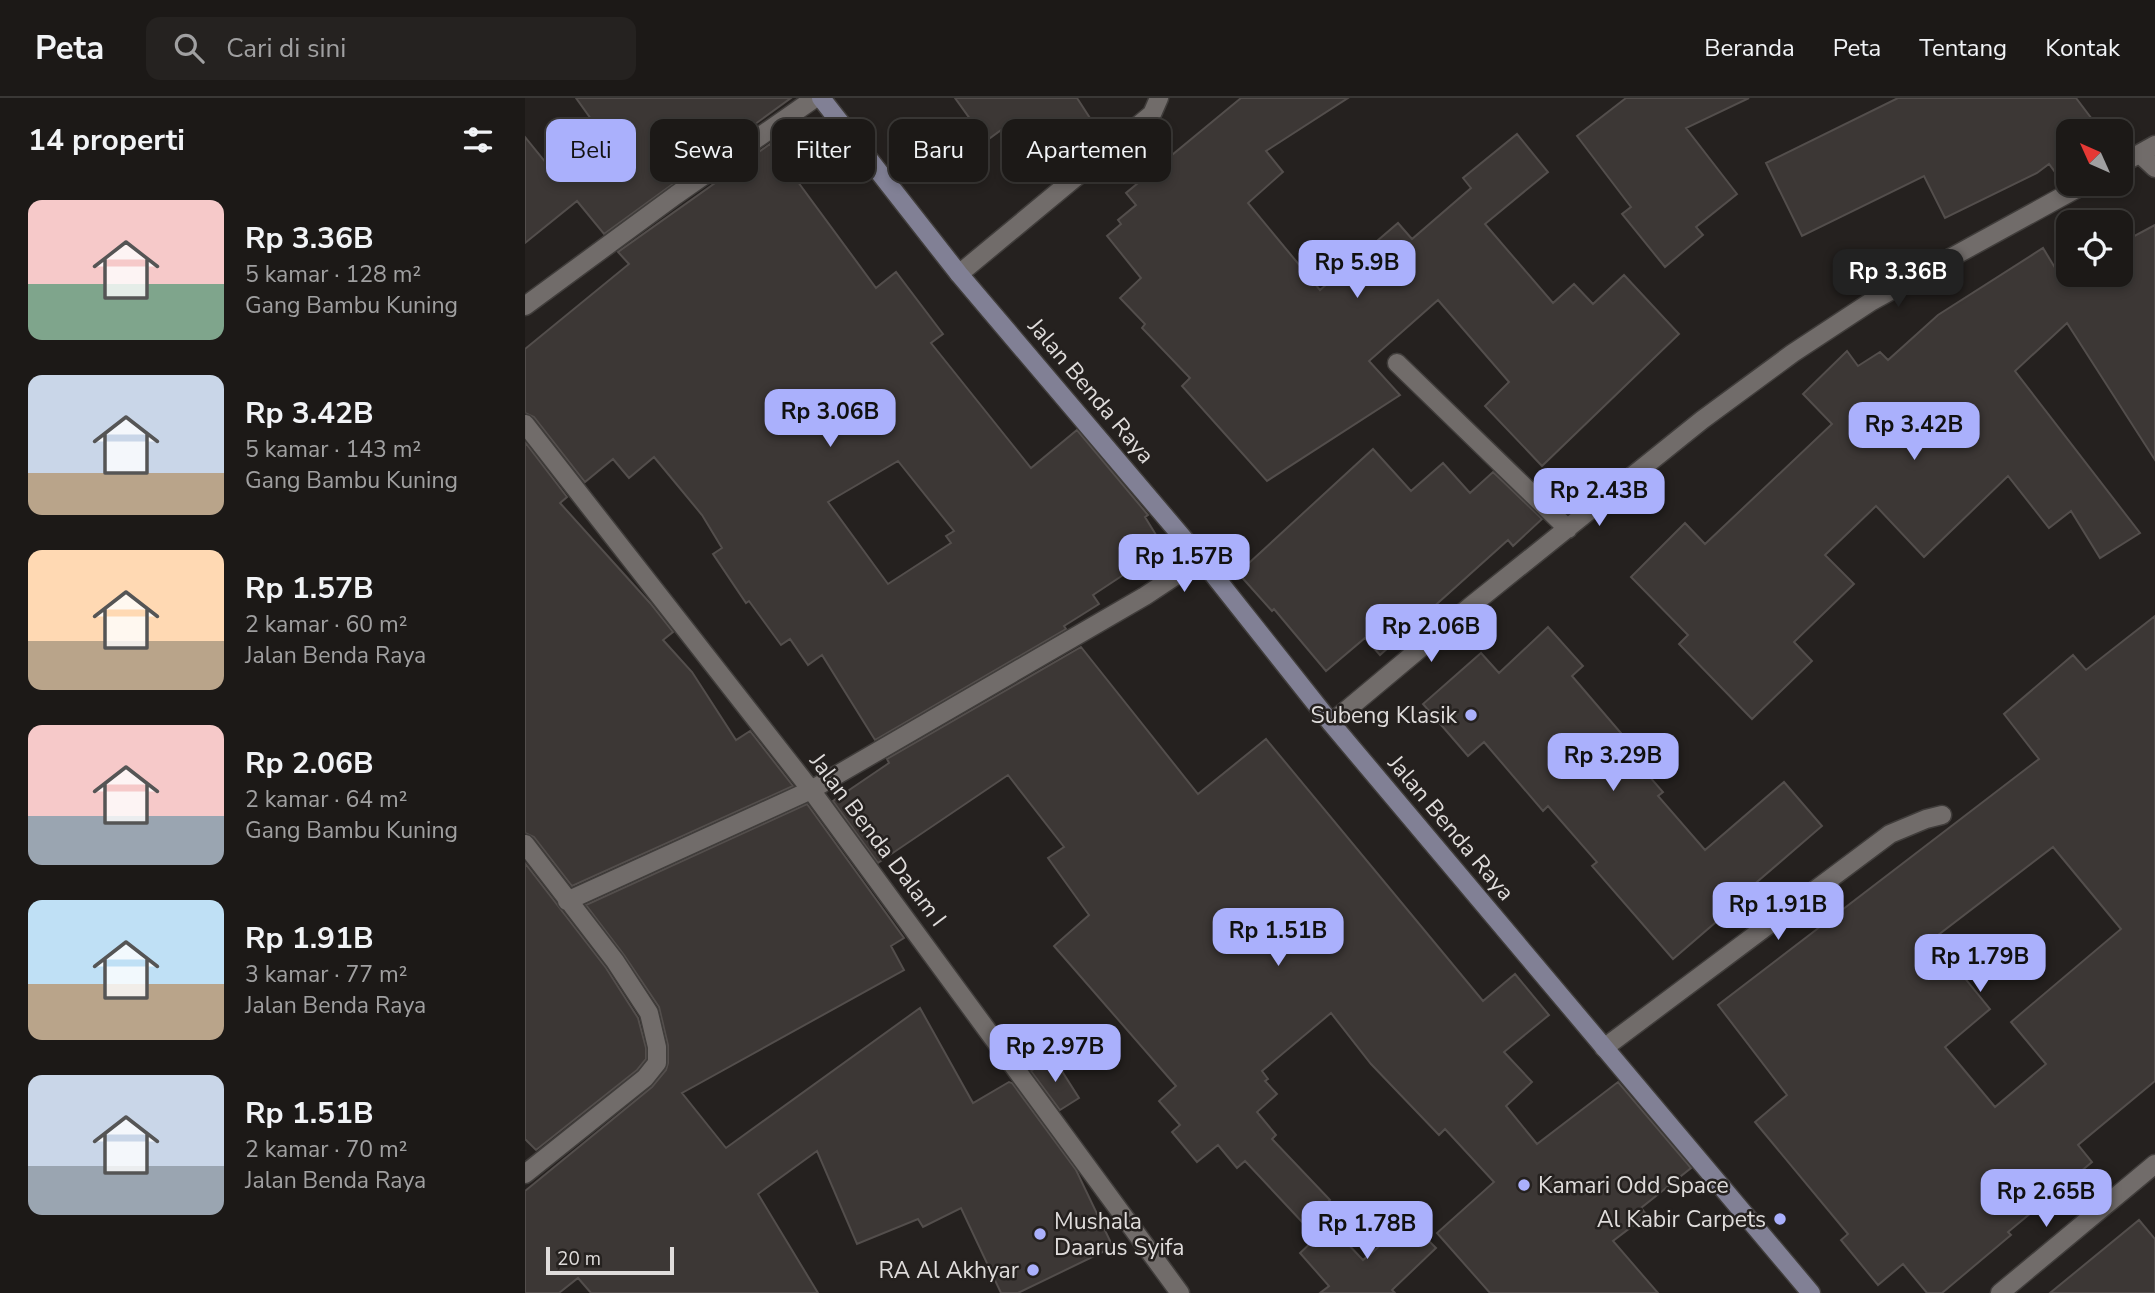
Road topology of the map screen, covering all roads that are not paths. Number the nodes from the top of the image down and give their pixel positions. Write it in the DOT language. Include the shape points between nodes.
graph roads {
  1 [pos="815,98"];
  2 [pos="821,98"];
  3 [pos="1159,98"];
  4 [pos="2148,150"];
  5 [pos="2155,168"];
  6 [pos="2063,196"];
  7 [pos="959,274"];
  8 [pos="525,306"];
  9 [pos="1397,363"];
  10 [pos="525,424"];
  11 [pos="1567,528"];
  12 [pos="1201,559"];
  13 [pos="1331,723"];
  14 [pos="811,790"];
  15 [pos="1942,815"];
  16 [pos="525,844"];
  17 [pos="567,901"];
  18 [pos="1604,1048"];
  19 [pos="2155,1164"];
  20 [pos="525,1174"];
  21 [pos="1180,1293"];
  22 [pos="1811,1293"];
  23 [pos="2000,1293"];
  1 -- 8 [label="street"];
  2 -- 7 [label="street, Jalan Benda Raya"];
  3 -- 7 [label="street" via="1152,114"];
  4 -- 5 [label="street"];
  6 -- 11 [label="street" via="1872,301 1793,353"];
  7 -- 12 [label="street, Jalan Benda Raya"];
  9 -- 11 [label="street"];
  10 -- 14 [label="street, Jalan Benda Dalam I"];
  11 -- 13 [label="street"];
  12 -- 13 [label="street, Jalan Benda Raya"];
  12 -- 14 [label="street" via="1146,596"];
  13 -- 18 [label="street, Jalan Benda Raya"];
  14 -- 17 [label="street"];
  14 -- 21 [label="street, Jalan Benda Dalam I"];
  15 -- 18 [label="street" via="1890,834"];
  16 -- 17 [label="street"];
  17 -- 20 [label="street" via="649,1013 657,1063 645,1078"];
  18 -- 22 [label="street, Jalan Benda Raya"];
  19 -- 23 [label="street"];
}
